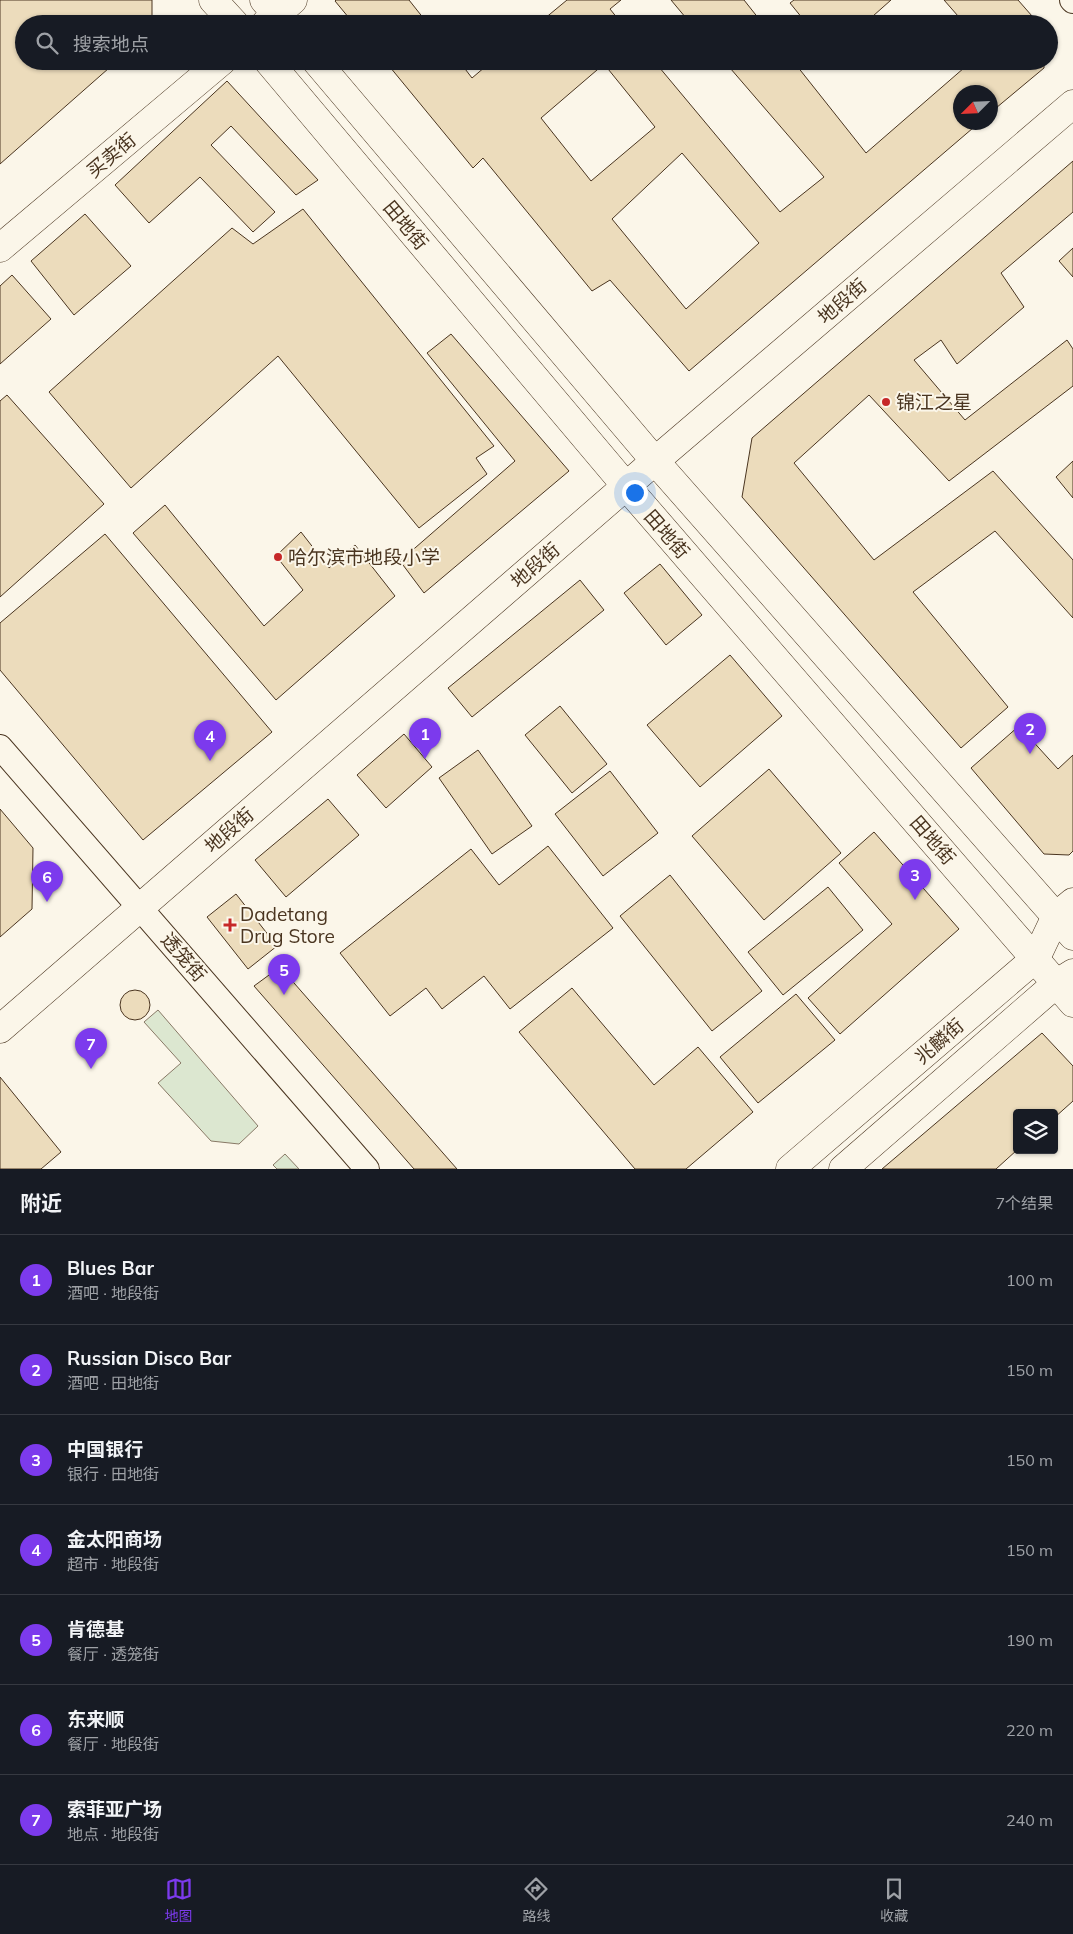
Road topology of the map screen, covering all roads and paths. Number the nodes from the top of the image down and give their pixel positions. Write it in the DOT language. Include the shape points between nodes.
graph roads {
  1 [pos="213,0"];
  2 [pos="227,15"];
  3 [pos="211,70"];
  4 [pos="276,70"];
  5 [pos="324,70"];
  6 [pos="1073,104"];
  7 [pos="0,248"];
  8 [pos="655,461"];
  9 [pos="626,486"];
  10 [pos="0,747"];
  11 [pos="141,907"];
  12 [pos="1067,918"];
  13 [pos="1036,958"];
  14 [pos="1068,986"];
  15 [pos="0,1029"];
  16 [pos="368,1169"];
  17 [pos="790,1169"];
  18 [pos="843,1169"];
  1 -- 2 [label="main road"];
  3 -- 7 [label="main road, 买卖街"];
  4 -- 9 [label="main road, 田地街"];
  5 -- 8 [label="main road, 田地街"];
  6 -- 8 [label="main road, 地段街"];
  8 -- 9 [label="main road, 地段街"];
  8 -- 12 [label="main road, 田地街"];
  9 -- 11 [label="main road, 地段街"];
  9 -- 13 [label="main road, 田地街"];
  10 -- 11 [label="street, 透笼街"];
  11 -- 15 [label="main road, 地段街"];
  11 -- 16 [label="street, 透笼街"];
  12 -- 13 [label="main road, 兆麟街"];
  13 -- 14 [label="main road, 田地街"];
  13 -- 17 [label="main road, 兆麟街"];
  14 -- 18 [label="main road, 兆麟街"];
}
